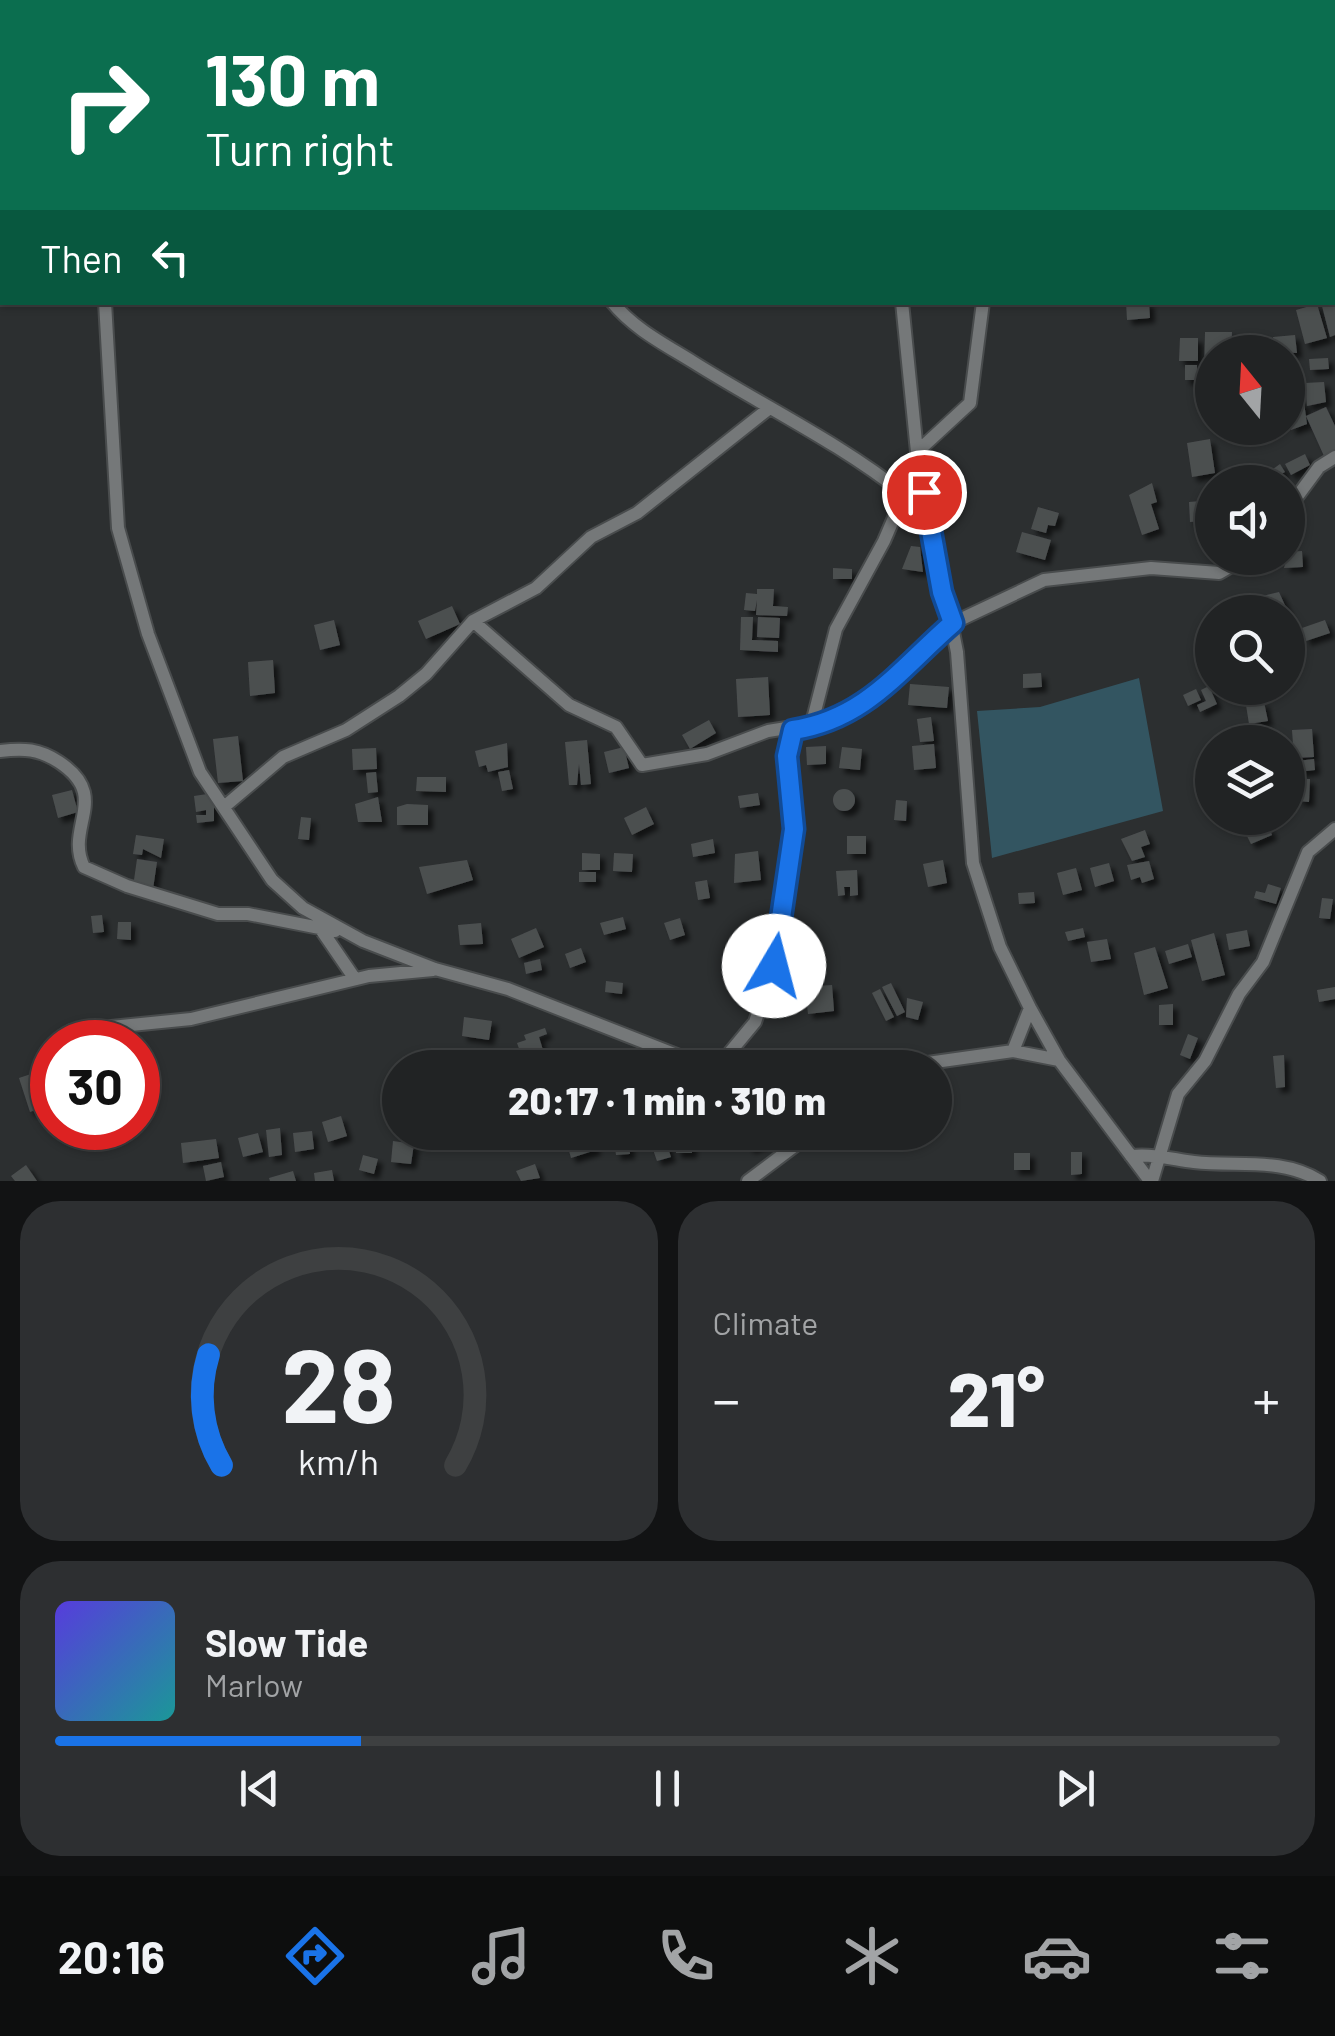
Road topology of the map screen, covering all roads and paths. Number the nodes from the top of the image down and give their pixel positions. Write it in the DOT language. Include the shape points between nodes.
graph roads {
  1 [pos="105,305"];
  2 [pos="615,305"];
  3 [pos="906,305"];
  4 [pos="983,305"];
  5 [pos="767,410"];
  6 [pos="918,456"];
  7 [pos="1335,457"];
  8 [pos="1305,486"];
  9 [pos="904,494"];
  10 [pos="1195,571"];
  11 [pos="473,621"];
  12 [pos="953,623"];
  13 [pos="811,727"];
  14 [pos="793,730"];
  15 [pos="1,750"];
  16 [pos="224,807"];
  17 [pos="1335,829"];
  18 [pos="304,908"];
  19 [pos="320,928"];
  20 [pos="347,934"];
  21 [pos="406,955"];
  22 [pos="436,970"];
  23 [pos="392,972"];
  24 [pos="355,979"];
  25 [pos="1030,1008"];
  26 [pos="160,1023"];
  27 [pos="666,1050"];
  28 [pos="728,1050"];
  29 [pos="1013,1052"];
  30 [pos="952,1060"];
  31 [pos="1059,1060"];
  32 [pos="789,1150"];
  33 [pos="1159,1154"];
  34 [pos="1131,1156"];
  35 [pos="748,1181"];
  36 [pos="1151,1181"];
  37 [pos="1320,1181"];
  1 -- 16 [label="street" via="118,528 175,711 200,772"];
  2 -- 5 [label="street" via="632,324"];
  3 -- 6 [label="street"];
  4 -- 6 [label="street" via="970,403"];
  5 -- 9 [label="street"];
  5 -- 11 [label="street" via="636,513 592,537 536,588"];
  6 -- 9 [label="street"];
  6 -- 12 [label="street"];
  7 -- 8 [label="street"];
  9 -- 13 [label="street" via="836,630"];
  10 -- 12 [label="street" via="1052,577"];
  11 -- 14 [label="street" via="569,705 616,727 642,765"];
  11 -- 16 [label="street" via="399,696 346,730 283,757"];
  12 -- 13 [label="street" via="865,704"];
  12 -- 25 [label="street" via="973,862 1000,947"];
  13 -- 14 [label="street"];
  14 -- 28 [label="street" via="787,756 794,829 774,966 759,1014"];
  15 -- 19 [label="street" via="45,752 81,778 84,867 208,911"];
  16 -- 18 [label="street" via="272,880"];
  17 -- 33 [label="street" via="1306,856 1263,962 1205,1062 1178,1094"];
  18 -- 19 [label="street"];
  18 -- 20 [label="street"];
  19 -- 20 [label="street"];
  19 -- 24 [label="street"];
  20 -- 21 [label="street"];
  21 -- 22 [label="street"];
  21 -- 23 [label="street"];
  22 -- 23 [label="street"];
  22 -- 27 [label="street" via="508,989"];
  23 -- 24 [label="street"];
  24 -- 26 [label="street"];
  25 -- 29 [label="street"];
  25 -- 31 [label="street"];
  29 -- 30 [label="street"];
  29 -- 31 [label="street"];
  31 -- 34 [label="street"];
  32 -- 35 [label="street"];
  33 -- 34 [label="street"];
  33 -- 36 [label="street"];
  33 -- 37 [label="street" via="1190,1162 1275,1164"];
  34 -- 36 [label="street"];
}
